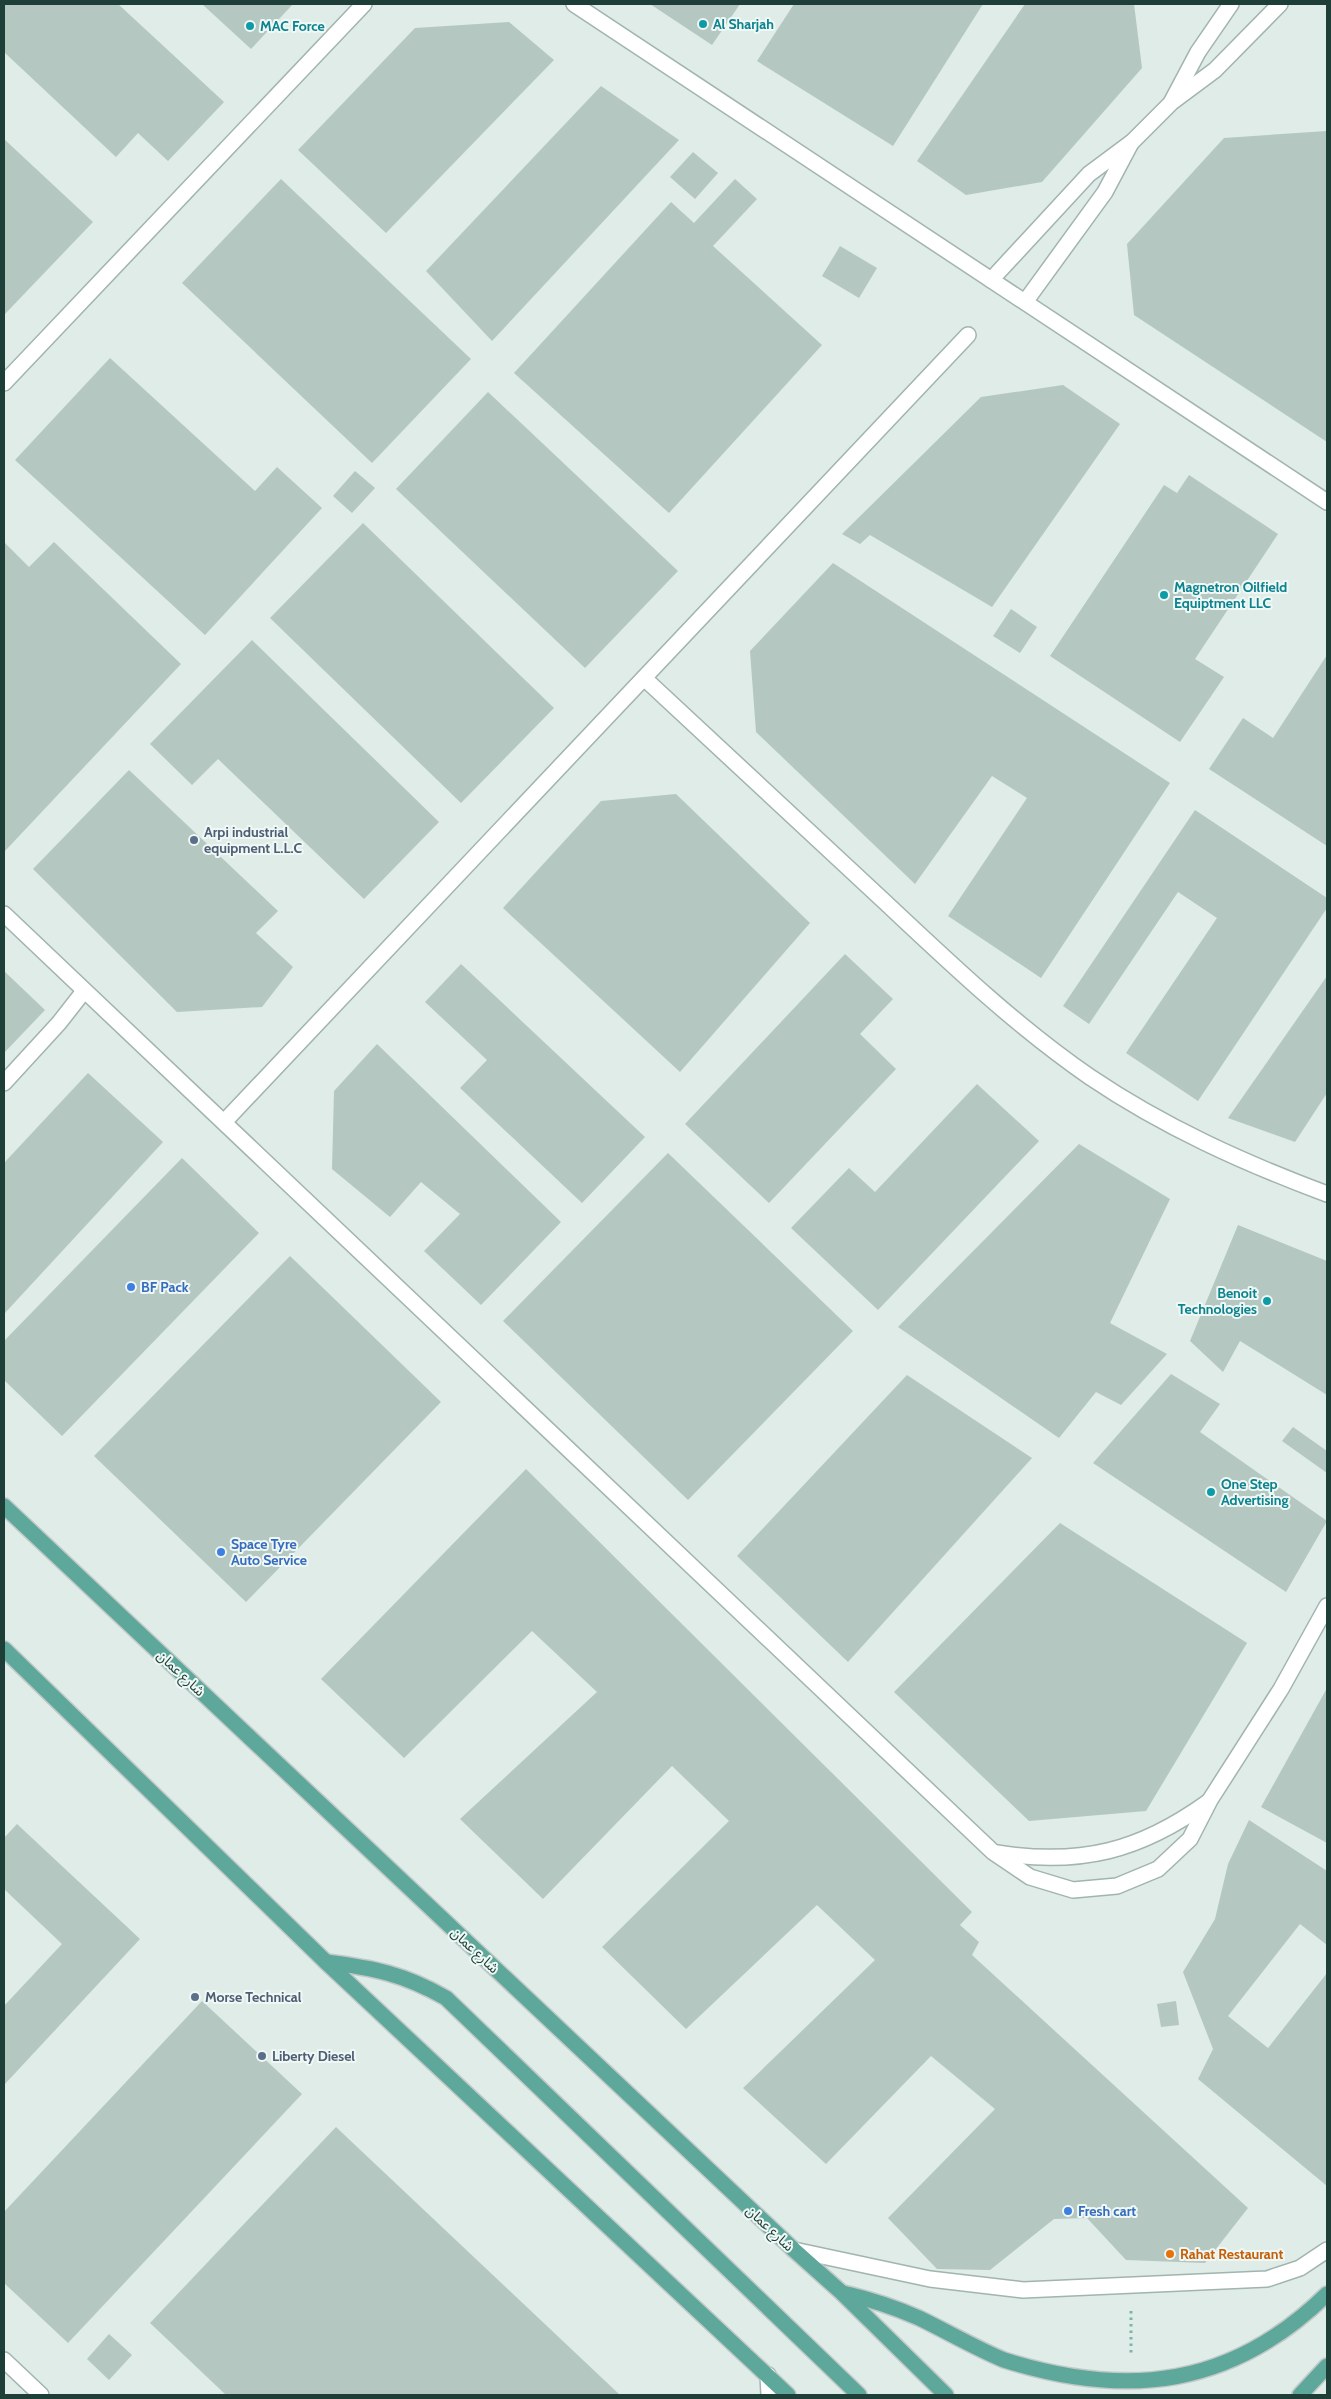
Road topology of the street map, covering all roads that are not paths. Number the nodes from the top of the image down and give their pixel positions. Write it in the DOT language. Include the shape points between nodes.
graph roads {
  1 [pos="364,4"];
  2 [pos="574,4"];
  3 [pos="1231,4"];
  4 [pos="1280,4"];
  5 [pos="1172,102"];
  6 [pos="1132,142"];
  7 [pos="991,280"];
  8 [pos="1025,302"];
  9 [pos="968,335"];
  10 [pos="4,383"];
  11 [pos="1327,502"];
  12 [pos="644,678"];
  13 [pos="4,914"];
  14 [pos="84,991"];
  15 [pos="4,1083"];
  16 [pos="225,1121"];
  17 [pos="1327,1194"];
  18 [pos="4,1506"];
  19 [pos="1327,1606"];
  20 [pos="4,1649"];
  21 [pos="1210,1800"];
  22 [pos="994,1852"];
  23 [pos="326,1962"];
  24 [pos="794,2250"];
  25 [pos="1327,2250"];
  26 [pos="841,2292"];
  27 [pos="1327,2294"];
  28 [pos="4,2360"];
  29 [pos="1327,2366"];
  30 [pos="768,2375"];
  31 [pos="41,2395"];
  32 [pos="769,2395"];
  33 [pos="775,2395"];
  34 [pos="788,2395"];
  35 [pos="859,2395"];
  36 [pos="946,2395"];
  37 [pos="1300,2395"];
  1 -- 10 [label="street"];
  2 -- 7 [label="street"];
  3 -- 5 [label="street" via="1198,52"];
  4 -- 5 [label="street" via="1215,70"];
  5 -- 6 [label="street"];
  6 -- 7 [label="street" via="1089,174"];
  6 -- 8 [label="street" via="1105,192"];
  7 -- 8 [label="street"];
  8 -- 11 [label="street"];
  9 -- 12 [label="street"];
  12 -- 16 [label="street"];
  12 -- 17 [label="street" via="1028,1032 1156,1118 1225,1153"];
  13 -- 14 [label="street"];
  14 -- 15 [label="street"];
  14 -- 16 [label="street"];
  16 -- 22 [label="street"];
  18 -- 24 [label="main road, شارع عمان"];
  19 -- 21 [label="street" via="1281,1689"];
  20 -- 23 [label="main road"];
  21 -- 22 [label="street" via="1180,1822 1145,1840 1108,1852 1070,1858 1032,1858"];
  21 -- 22 [label="street" via="1190,1839 1158,1869 1117,1886 1073,1890 1030,1878"];
  23 -- 30 [label="main road"];
  23 -- 35 [label="main road" via="391,1972 446,1998"];
  24 -- 25 [label="street" via="930,2279 1023,2290 1267,2279 1300,2268"];
  24 -- 26 [label="main road, شارع عمان"];
  26 -- 27 [label="main road" via="893,2308 974,2347 1038,2372 1072,2381 1132,2388 1206,2374 1241,2359 1274,2340"];
  26 -- 36 [label="main road, شارع عمان"];
  28 -- 31 [label="street"];
  29 -- 37 [label="main road"];
  30 -- 32 [label="street"];
  30 -- 33 [label="main road"];
  30 -- 34 [label="main road"];
}
